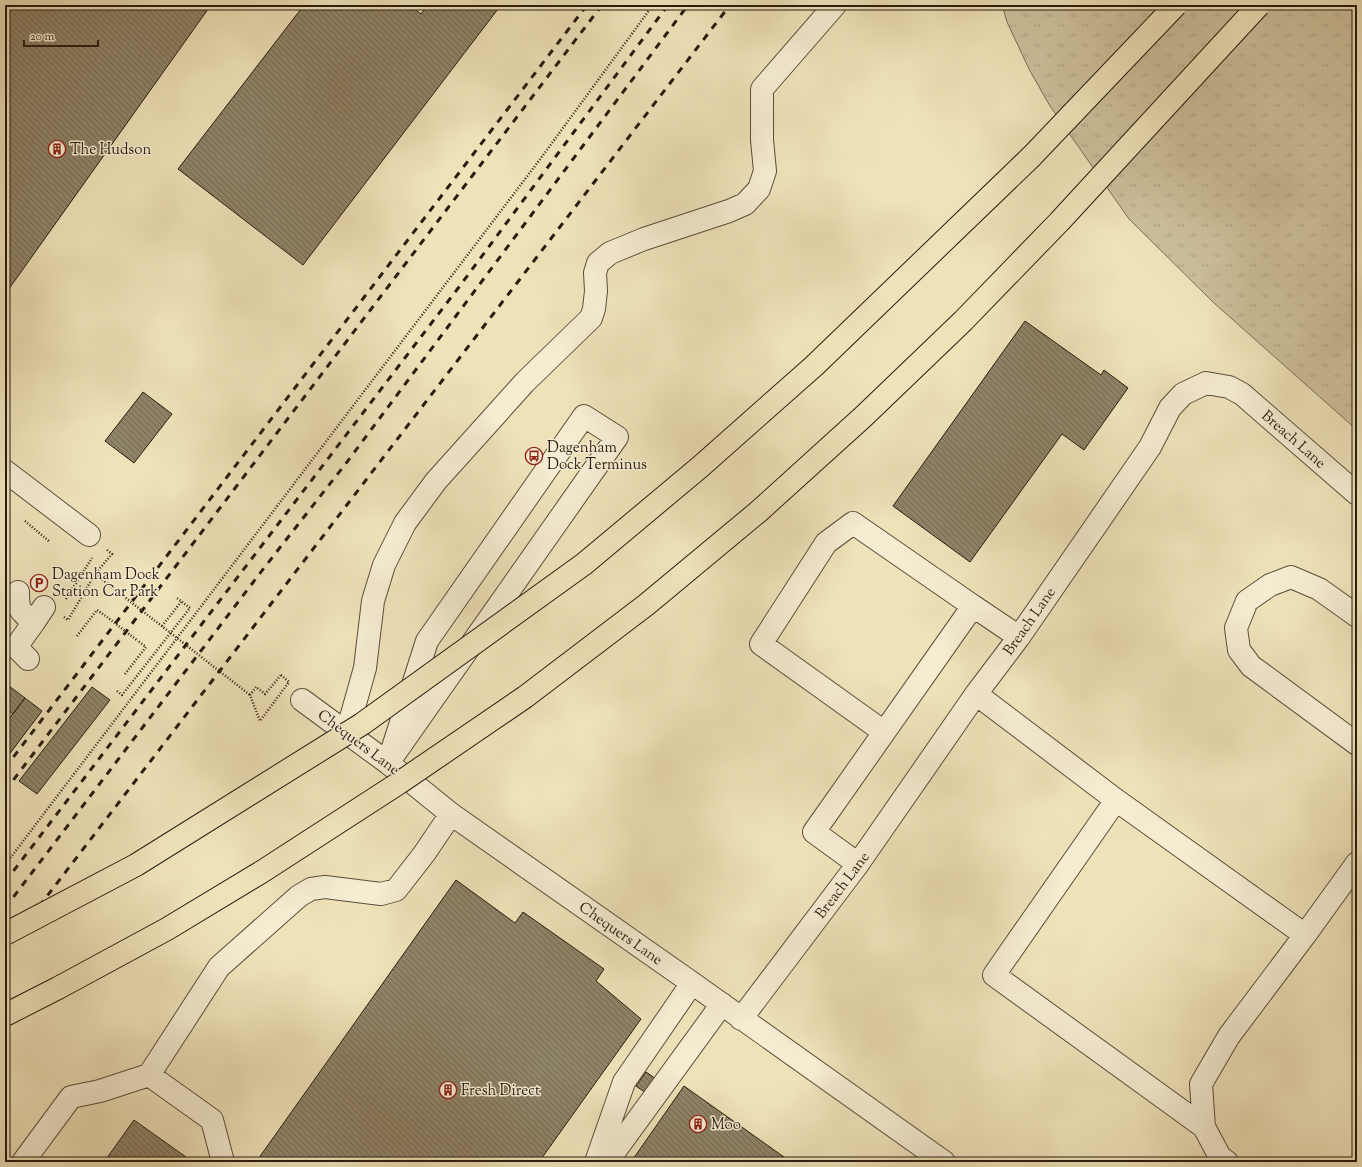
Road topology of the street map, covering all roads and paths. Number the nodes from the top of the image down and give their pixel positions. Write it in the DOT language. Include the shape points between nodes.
graph roads {
  1 [pos="653,5"];
  2 [pos="835,5"];
  3 [pos="1176,5"];
  4 [pos="1259,5"];
  5 [pos="5,471"];
  6 [pos="1357,494"];
  7 [pos="25,521"];
  8 [pos="89,534"];
  9 [pos="50,542"];
  10 [pos="112,554"];
  11 [pos="92,558"];
  12 [pos="95,574"];
  13 [pos="18,592"];
  14 [pos="177,598"];
  15 [pos="66,601"];
  16 [pos="181,601"];
  17 [pos="973,606"];
  18 [pos="47,615"];
  19 [pos="1357,616"];
  20 [pos="162,626"];
  21 [pos="76,636"];
  22 [pos="1019,637"];
  23 [pos="28,659"];
  24 [pos="125,674"];
  25 [pos="273,685"];
  26 [pos="117,691"];
  27 [pos="976,694"];
  28 [pos="250,695"];
  29 [pos="302,700"];
  30 [pos="271,706"];
  31 [pos="347,732"];
  32 [pos="884,732"];
  33 [pos="1357,744"];
  34 [pos="388,763"];
  35 [pos="1116,800"];
  36 [pos="451,814"];
  37 [pos="1357,863"];
  38 [pos="5,864"];
  39 [pos="858,864"];
  40 [pos="5,934"];
  41 [pos="1305,935"];
  42 [pos="692,983"];
  43 [pos="722,1004"];
  44 [pos="5,1015"];
  45 [pos="741,1019"];
  46 [pos="149,1075"];
  47 [pos="1204,1127"];
  48 [pos="23,1162"];
  49 [pos="223,1162"];
  50 [pos="596,1162"];
  51 [pos="607,1162"];
  52 [pos="944,1162"];
  53 [pos="1227,1162"];
  1 -- 38 [label="path" via="532,170"];
  2 -- 31 [label="street" via="762,89 765,171 759,189 745,204 644,239 610,253 598,263 591,318 525,382 436,481 405,523 384,565 373,601 366,668"];
  3 -- 40 [label="highway, bridge" via="1032,156 814,366 700,467 584,564 362,724 136,865"];
  4 -- 44 [label="highway, bridge" via="1059,222 963,321 864,416 758,512 646,605 524,697 263,871 160,932"];
  5 -- 8 [label="street"];
  6 -- 22 [label="street, Breach Lane" via="1242,394 1229,387 1206,383 1183,394 1170,408 1150,447"];
  7 -- 9 [label="path"];
  10 -- 12 [label="path"];
  11 -- 15 [label="path"];
  12 -- 18 [label="path" via="68,620"];
  12 -- 20 [label="path, bridge"];
  13 -- 18 [label="street" via="20,611"];
  14 -- 16 [label="path"];
  16 -- 20 [label="path"];
  16 -- 26 [label="path" via="190,608 122,695"];
  17 -- 22 [label="street"];
  17 -- 32 [label="street"];
  17 -- 32 [label="street" via="853,523 826,544 760,644"];
  18 -- 23 [label="street" via="16,648"];
  19 -- 33 [label="street" via="1319,589 1291,577 1270,585 1247,601 1236,628 1239,650 1250,666"];
  20 -- 28 [label="path, bridge"];
  21 -- 24 [label="path, bridge" via="98,610 146,647"];
  22 -- 27 [label="street, Breach Lane"];
  25 -- 28 [label="path" via="265,694 256,687"];
  27 -- 35 [label="street"];
  27 -- 39 [label="street, Breach Lane"];
  28 -- 30 [label="path" via="260,721"];
  29 -- 31 [label="street, Chequers Lane"];
  31 -- 34 [label="street, Chequers Lane"];
  32 -- 39 [label="street" via="814,832"];
  34 -- 34 [label="street" via="427,641 584,416 617,437"];
  34 -- 36 [label="street, Chequers Lane"];
  35 -- 41 [label="street"];
  35 -- 47 [label="street" via="994,975"];
  36 -- 42 [label="street, Chequers Lane"];
  36 -- 46 [label="street" via="396,890 382,894 324,887 311,889 299,896 219,967"];
  37 -- 41 [label="street"];
  39 -- 45 [label="street, Breach Lane"];
  41 -- 47 [label="street" via="1229,1036 1202,1084"];
  42 -- 43 [label="street, Chequers Lane"];
  42 -- 50 [label="street" via="624,1082"];
  43 -- 45 [label="street, Chequers Lane"];
  43 -- 51 [label="street"];
  45 -- 52 [label="street, Chequers Lane"];
  46 -- 48 [label="street" via="100,1091 71,1097"];
  46 -- 49 [label="street" via="212,1120"];
  47 -- 53 [label="street" via="1220,1156"];
}
